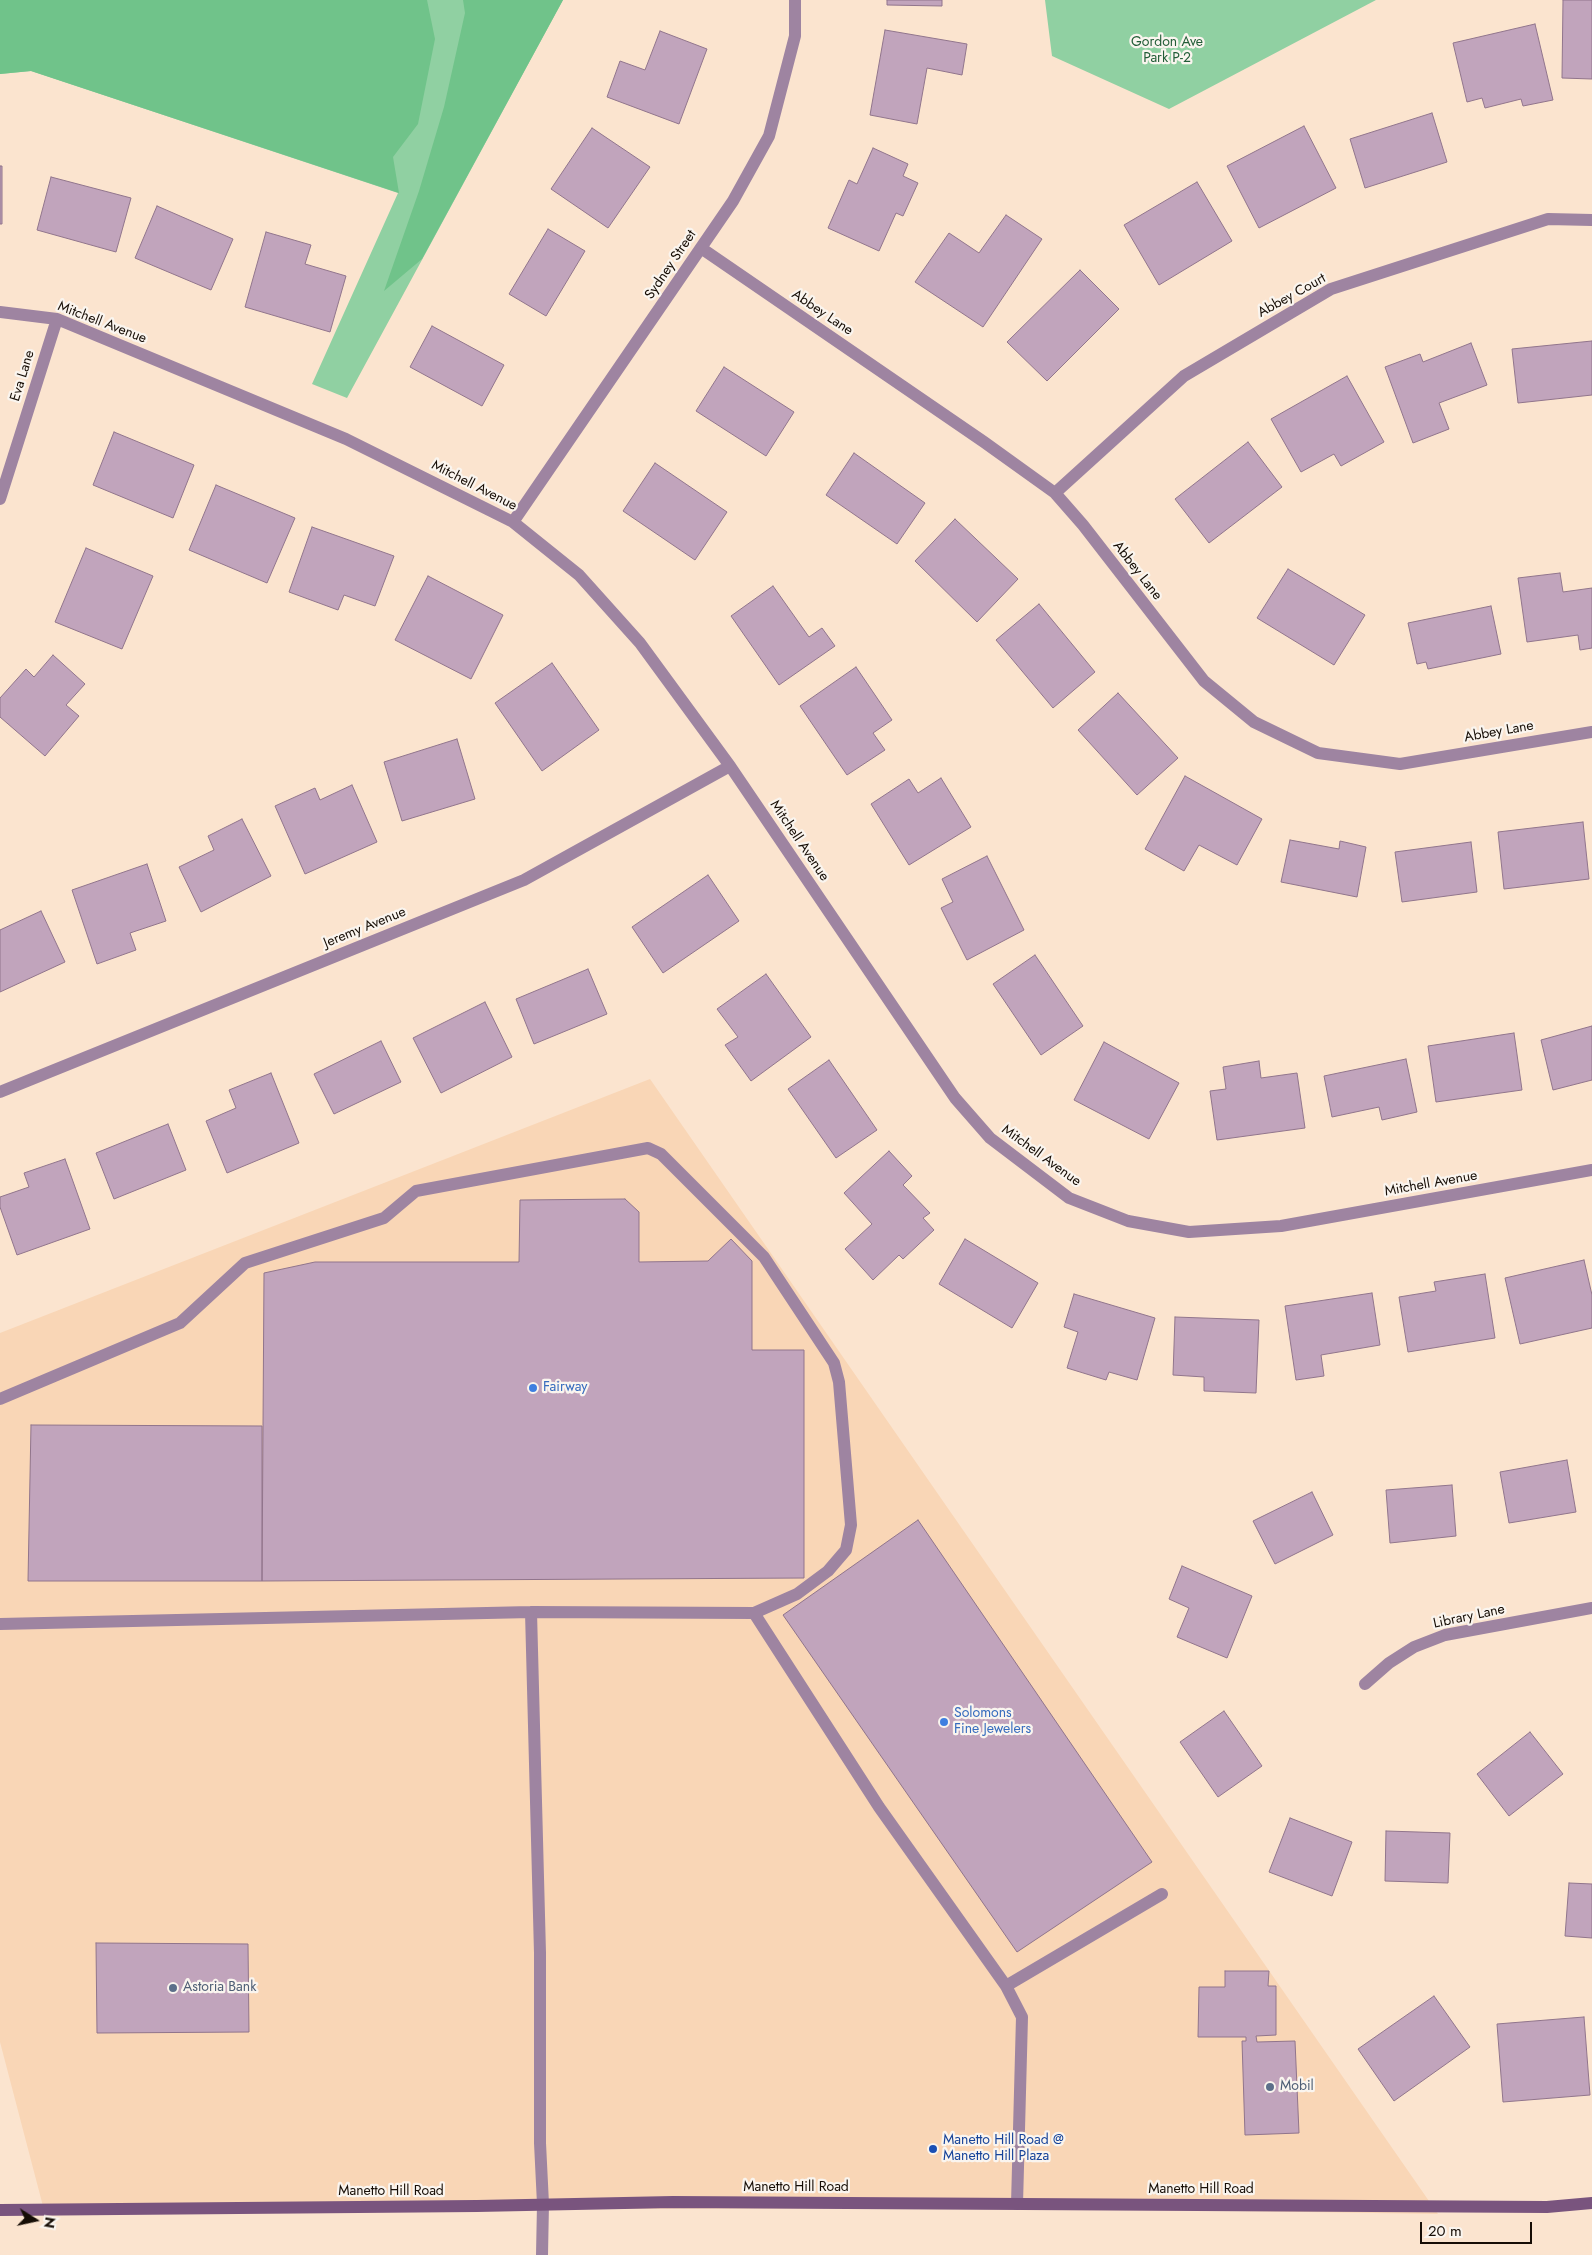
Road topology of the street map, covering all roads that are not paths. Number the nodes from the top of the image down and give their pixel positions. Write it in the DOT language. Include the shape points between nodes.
graph roads {
  1 [pos="795,0"];
  2 [pos="1592,220"];
  3 [pos="701,248"];
  4 [pos="0,312"];
  5 [pos="57,319"];
  6 [pos="1054,493"];
  7 [pos="0,499"];
  8 [pos="513,522"];
  9 [pos="1592,732"];
  10 [pos="730,766"];
  11 [pos="0,1092"];
  12 [pos="1592,1170"];
  13 [pos="0,1399"];
  14 [pos="1592,1608"];
  15 [pos="531,1612"];
  16 [pos="754,1613"];
  17 [pos="0,1624"];
  18 [pos="1366,1684"];
  19 [pos="1162,1894"];
  20 [pos="1006,1986"];
  21 [pos="1592,2203"];
  22 [pos="543,2204"];
  23 [pos="1017,2204"];
  24 [pos="0,2210"];
  25 [pos="542,2255"];
  1 -- 3 [label="street, Sydney Street" via="795,36 769,136 733,201"];
  2 -- 6 [label="street, Abbey Court" via="1548,219 1331,289 1184,376"];
  3 -- 6 [label="street, Abbey Lane"];
  3 -- 8 [label="street, Sydney Street"];
  4 -- 5 [label="street, Mitchell Avenue"];
  5 -- 7 [label="street, Eva Lane"];
  5 -- 8 [label="street, Mitchell Avenue" via="346,439"];
  6 -- 9 [label="street, Abbey Lane" via="1083,525 1204,681 1254,722 1318,753 1400,764"];
  8 -- 10 [label="street, Mitchell Avenue" via="579,575 640,643"];
  10 -- 11 [label="street, Jeremy Avenue" via="524,880"];
  10 -- 12 [label="street, Mitchell Avenue" via="955,1098 990,1138 1069,1198 1128,1221 1189,1232 1281,1226"];
  13 -- 16 [label="street" via="180,1322 245,1263 384,1218 416,1191 648,1148 661,1154 764,1257 834,1363 839,1382 851,1525 846,1550 828,1571 797,1594"];
  14 -- 18 [label="street, Library Lane" via="1445,1635 1414,1647 1389,1663"];
  15 -- 16 [label="street"];
  15 -- 17 [label="street"];
  15 -- 22 [label="street"];
  16 -- 20 [label="street" via="879,1807"];
  19 -- 20 [label="street"];
  20 -- 23 [label="street" via="1022,2017"];
  21 -- 23 [label="main road, Manetto Hill Road" via="1547,2207"];
  22 -- 23 [label="main road, Manetto Hill Road"];
  22 -- 24 [label="main road, Manetto Hill Road"];
  22 -- 25 [label="street"];
}
